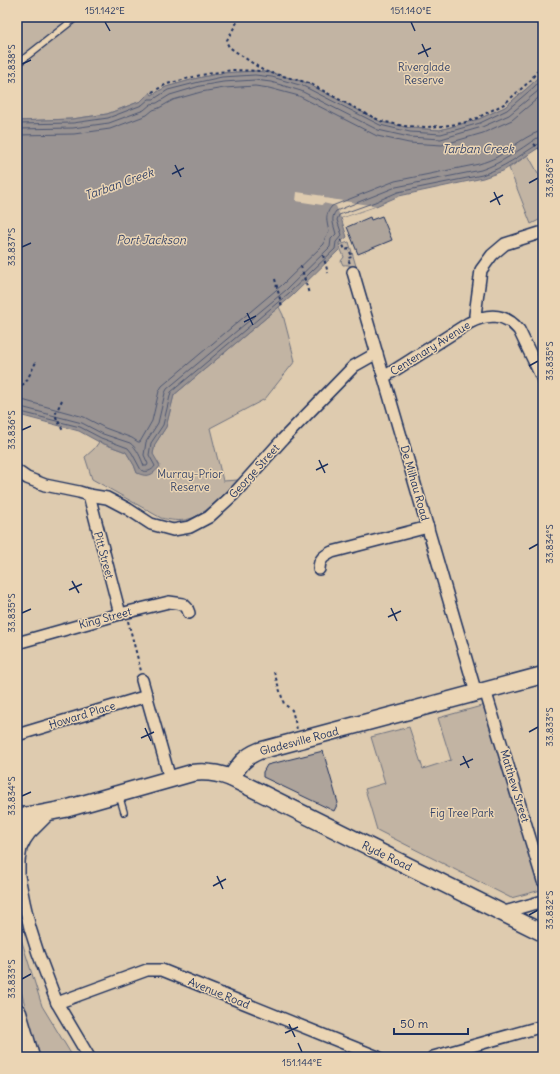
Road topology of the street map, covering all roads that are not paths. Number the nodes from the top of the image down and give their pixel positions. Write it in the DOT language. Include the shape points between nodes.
graph roads {
  1 [pos="75,17"];
  2 [pos="17,64"];
  3 [pos="543,232"];
  4 [pos="353,272"];
  5 [pos="475,317"];
  6 [pos="377,353"];
  7 [pos="384,377"];
  8 [pos="543,380"];
  9 [pos="17,471"];
  10 [pos="89,495"];
  11 [pos="428,527"];
  12 [pos="319,569"];
  13 [pos="189,613"];
  14 [pos="120,614"];
  15 [pos="17,643"];
  16 [pos="543,675"];
  17 [pos="142,680"];
  18 [pos="481,692"];
  19 [pos="146,696"];
  20 [pos="17,735"];
  21 [pos="231,778"];
  22 [pos="170,779"];
  23 [pos="119,793"];
  24 [pos="124,812"];
  25 [pos="42,813"];
  26 [pos="17,830"];
  27 [pos="543,882"];
  28 [pos="543,901"];
  29 [pos="501,913"];
  30 [pos="543,933"];
  31 [pos="57,1003"];
  32 [pos="17,1013"];
  33 [pos="543,1026"];
  34 [pos="30,1057"];
  35 [pos="89,1057"];
  36 [pos="378,1057"];
  37 [pos="433,1057"];
  1 -- 2 [label="lane"];
  3 -- 5 [label="street" via="505,244 492,255 481,270"];
  4 -- 6 [label="street, De Milhau Road"];
  5 -- 7 [label="street, Centenary Avenue"];
  5 -- 8 [label="street, Centenary Avenue" via="502,317 514,324 520,330"];
  6 -- 7 [label="street, De Milhau Road"];
  6 -- 10 [label="street, George Street" via="354,366 233,495 209,517 190,526 173,530 151,524 107,498"];
  7 -- 11 [label="street, De Milhau Road"];
  9 -- 10 [label="street, George Street" via="45,485"];
  10 -- 14 [label="street, Pitt Street"];
  11 -- 12 [label="street" via="332,552 322,558"];
  11 -- 18 [label="street, De Milhau Road"];
  13 -- 14 [label="street, King Street" via="183,604 169,602"];
  14 -- 15 [label="street, King Street"];
  16 -- 18 [label="main road, Gladesville Road"];
  17 -- 19 [label="street"];
  18 -- 21 [label="main road, Gladesville Road" via="260,751 241,763"];
  18 -- 27 [label="street, Matthew Street"];
  19 -- 20 [label="street, Howard Place"];
  19 -- 22 [label="street"];
  21 -- 22 [label="main road" via="204,772"];
  21 -- 29 [label="main road, Ryde Road"];
  22 -- 23 [label="main road"];
  23 -- 24 [label="lane"];
  23 -- 25 [label="main road"];
  25 -- 26 [label="main road"];
  25 -- 31 [label="street" via="22,848 18,861 19,876 30,928"];
  28 -- 29 [label="street"];
  29 -- 30 [label="main road, Ryde Road"];
  31 -- 35 [label="street"];
  31 -- 36 [label="street, Avenue Road" via="147,970 162,970"];
  32 -- 34 [label="main road"];
  33 -- 37 [label="street"];
}
